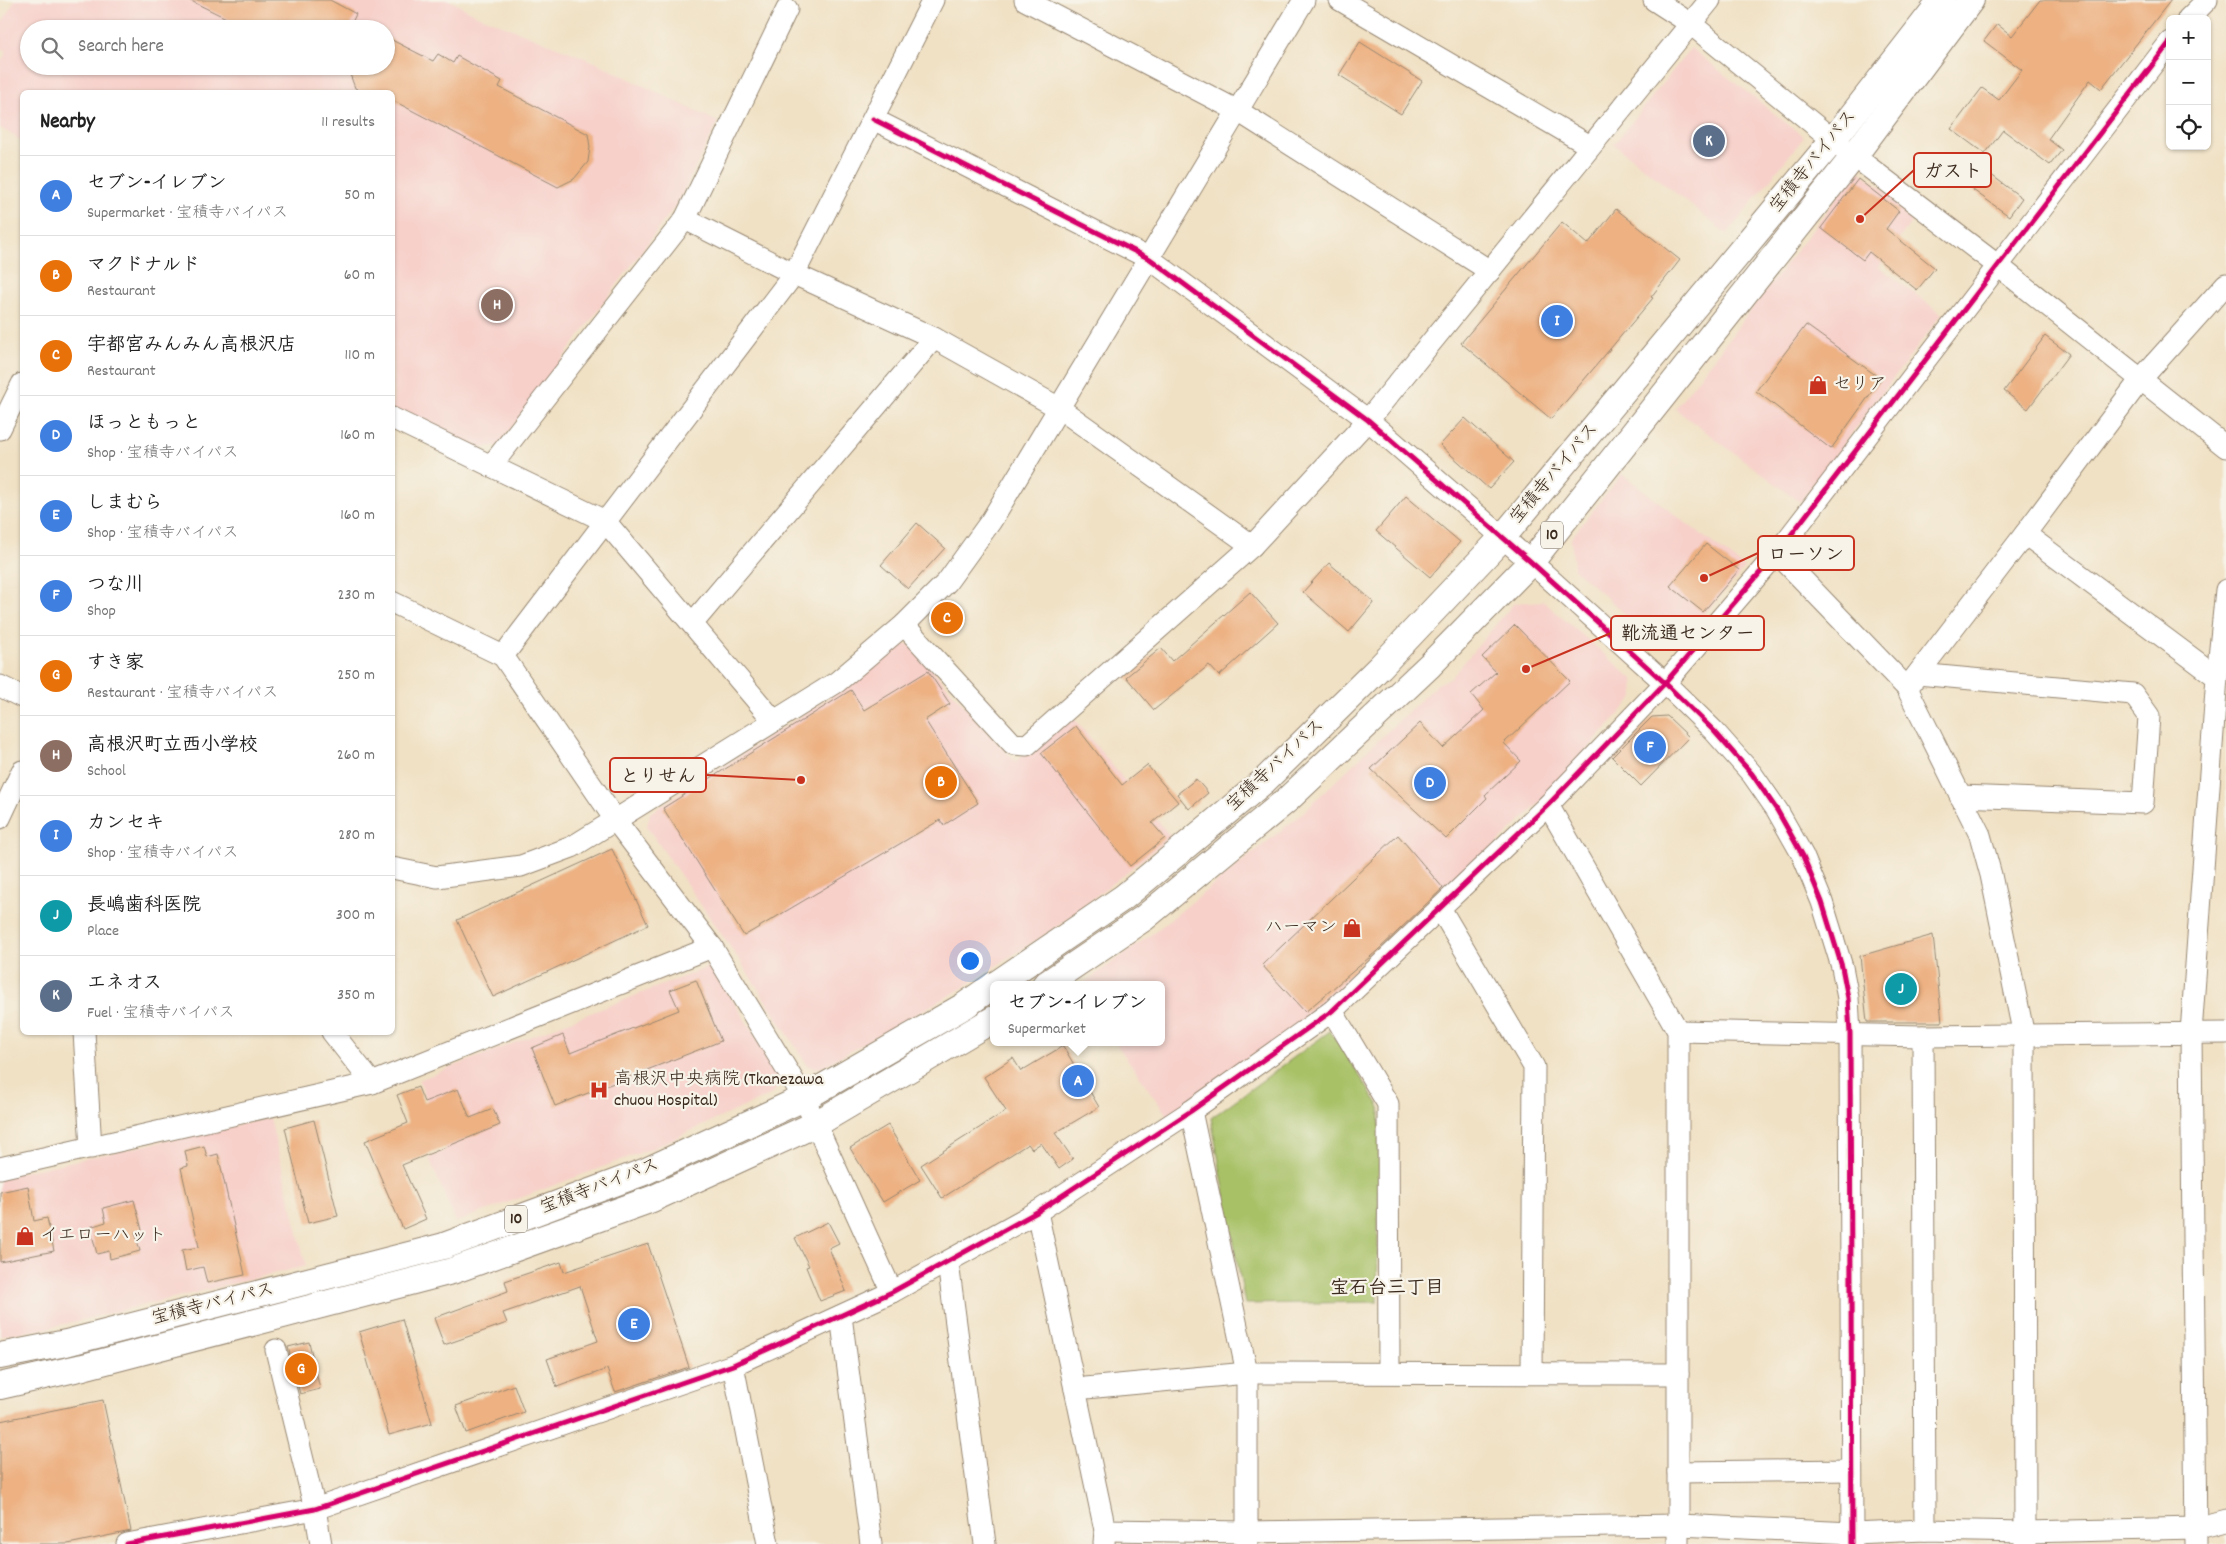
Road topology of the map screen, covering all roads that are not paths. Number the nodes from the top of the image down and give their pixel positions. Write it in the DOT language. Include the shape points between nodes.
graph roads {
  1 [pos="933,0"];
  2 [pos="1025,0"];
  3 [pos="1304,0"];
  4 [pos="1340,0"];
  5 [pos="1654,0"];
  6 [pos="1710,0"];
  7 [pos="1942,0"];
  8 [pos="1971,0"];
  9 [pos="2207,0"];
  10 [pos="783,3"];
  11 [pos="2192,15"];
  12 [pos="1691,24"];
  13 [pos="2166,47"];
  14 [pos="1238,111"];
  15 [pos="873,119"];
  16 [pos="1834,140"];
  17 [pos="1590,146"];
  18 [pos="1854,156"];
  19 [pos="685,219"];
  20 [pos="1150,259"];
  21 [pos="1997,265"];
  22 [pos="1490,271"];
  23 [pos="794,274"];
  24 [pos="2226,284"];
  25 [pos="934,338"];
  26 [pos="2141,379"];
  27 [pos="20,388"];
  28 [pos="1059,408"];
  29 [pos="395,419"];
  30 [pos="1368,420"];
  31 [pos="0,429"];
  32 [pos="2226,447"];
  33 [pos="490,466"];
  34 [pos="605,521"];
  35 [pos="2025,534"];
  36 [pos="1502,538"];
  37 [pos="1252,546"];
  38 [pos="1777,553"];
  39 [pos="1531,562"];
  40 [pos="2226,592"];
  41 [pos="395,603"];
  42 [pos="692,624"];
  43 [pos="904,625"];
  44 [pos="503,656"];
  45 [pos="2217,677"];
  46 [pos="1913,681"];
  47 [pos="1665,683"];
  48 [pos="0,686"];
  49 [pos="20,696"];
  50 [pos="774,721"];
  51 [pos="20,775"];
  52 [pos="1960,796"];
  53 [pos="1548,806"];
  54 [pos="0,818"];
  55 [pos="616,820"];
  56 [pos="395,869"];
  57 [pos="1440,908"];
  58 [pos="712,947"];
  59 [pos="1001,981"];
  60 [pos="1051,981"];
  61 [pos="990,988"];
  62 [pos="1332,1011"];
  63 [pos="990,1021"];
  64 [pos="1678,1031"];
  65 [pos="2191,1033"];
  66 [pos="2226,1033"];
  67 [pos="1850,1034"];
  68 [pos="84,1035"];
  69 [pos="334,1035"];
  70 [pos="1923,1036"];
  71 [pos="2024,1036"];
  72 [pos="372,1083"];
  73 [pos="804,1098"];
  74 [pos="1191,1111"];
  75 [pos="816,1124"];
  76 [pos="91,1148"];
  77 [pos="0,1168"];
  78 [pos="1037,1212"];
  79 [pos="948,1263"];
  80 [pos="892,1292"];
  81 [pos="841,1316"];
  82 [pos="276,1350"];
  83 [pos="0,1356"];
  84 [pos="733,1365"];
  85 [pos="1389,1372"];
  86 [pos="1247,1373"];
  87 [pos="1532,1373"];
  88 [pos="1678,1374"];
  89 [pos="0,1386"];
  90 [pos="1075,1389"];
  91 [pos="1851,1470"];
  92 [pos="1678,1472"];
  93 [pos="315,1509"];
  94 [pos="2226,1520"];
  95 [pos="1925,1530"];
  96 [pos="1678,1534"];
  97 [pos="1534,1536"];
  98 [pos="2196,1536"];
  99 [pos="1104,1537"];
  100 [pos="1389,1537"];
  101 [pos="1247,1538"];
  102 [pos="2025,1538"];
  103 [pos="1852,1539"];
  104 [pos="168,1540"];
  105 [pos="127,1544"];
  106 [pos="321,1544"];
  107 [pos="768,1544"];
  108 [pos="871,1544"];
  109 [pos="985,1544"];
  1 -- 15 [label="street"];
  2 -- 14 [label="street"];
  3 -- 14 [label="street"];
  4 -- 17 [label="street"];
  5 -- 12 [label="street"];
  6 -- 12 [label="street"];
  7 -- 16 [label="main road, 宝積寺バイパス / 10"];
  8 -- 18 [label="main road, 宝積寺バイパス / 10"];
  9 -- 11 [label="street"];
  10 -- 19 [label="street"];
  12 -- 16 [label="street"];
  12 -- 17 [label="street"];
  13 -- 21 [label="street"];
  14 -- 20 [label="street"];
  14 -- 22 [label="street"];
  15 -- 20 [label="street"];
  15 -- 23 [label="street"];
  16 -- 18 [label="street"];
  16 -- 36 [label="main road, 宝積寺バイパス / 10"];
  17 -- 22 [label="street"];
  18 -- 21 [label="street"];
  18 -- 39 [label="main road, 宝積寺バイパス / 10"];
  19 -- 23 [label="street"];
  19 -- 33 [label="street"];
  20 -- 28 [label="street"];
  20 -- 30 [label="street"];
  21 -- 26 [label="street"];
  21 -- 38 [label="street"];
  22 -- 30 [label="street"];
  23 -- 25 [label="street"];
  23 -- 34 [label="street"];
  24 -- 26 [label="street"];
  25 -- 28 [label="street"];
  25 -- 42 [label="street"];
  26 -- 32 [label="street"];
  26 -- 35 [label="street"];
  27 -- 31 [label="street"];
  28 -- 37 [label="street"];
  28 -- 43 [label="street" via="991,521 947,582"];
  29 -- 33 [label="street"];
  30 -- 36 [label="street"];
  30 -- 37 [label="street"];
  33 -- 34 [label="street"];
  34 -- 42 [label="street"];
  34 -- 44 [label="street"];
  35 -- 45 [label="street"];
  35 -- 46 [label="street"];
  36 -- 39 [label="street"];
  36 -- 59 [label="main road, 宝積寺バイパス / 10" via="1380,667 1264,782 1124,897"];
  37 -- 43 [label="street" via="1028,744 1013,744"];
  38 -- 46 [label="street"];
  38 -- 47 [label="street"];
  39 -- 47 [label="street"];
  39 -- 60 [label="main road, 宝積寺バイパス / 10" via="1430,665 1287,800 1144,918"];
  40 -- 45 [label="street"];
  41 -- 44 [label="street"];
  42 -- 50 [label="street"];
  43 -- 50 [label="street" via="837,682"];
  44 -- 55 [label="street"];
  45 -- 65 [label="street"];
  46 -- 52 [label="street"];
  46 -- 52 [label="street" via="2133,694 2149,716 2143,803"];
  47 -- 53 [label="street"];
  47 -- 67 [label="street" via="1752,774 1803,856 1822,902 1842,967"];
  48 -- 49 [label="street"];
  50 -- 55 [label="street"];
  51 -- 54 [label="street"];
  52 -- 71 [label="street" via="1980,835 1991,875"];
  53 -- 57 [label="street"];
  53 -- 64 [label="street"];
  55 -- 56 [label="street" via="572,847 521,866 437,877"];
  55 -- 58 [label="street"];
  57 -- 62 [label="street"];
  57 -- 87 [label="street" via="1534,1067"];
  58 -- 72 [label="street"];
  58 -- 73 [label="street"];
  61 -- 73 [label="main road, 宝積寺バイパス / 10"];
  62 -- 74 [label="street"];
  62 -- 85 [label="street" via="1388,1104"];
  63 -- 75 [label="main road, 宝積寺バイパス / 10"];
  64 -- 67 [label="street"];
  64 -- 88 [label="street"];
  65 -- 66 [label="street"];
  65 -- 71 [label="street"];
  65 -- 98 [label="street"];
  67 -- 70 [label="street"];
  67 -- 91 [label="street"];
  68 -- 76 [label="street"];
  69 -- 72 [label="street"];
  70 -- 71 [label="street"];
  70 -- 95 [label="street"];
  71 -- 102 [label="street"];
  72 -- 76 [label="street"];
  73 -- 75 [label="street"];
  73 -- 83 [label="main road, 宝積寺バイパス / 10" via="644,1172 444,1246 66,1343"];
  74 -- 78 [label="street"];
  74 -- 86 [label="street"];
  75 -- 80 [label="street"];
  75 -- 89 [label="main road, 宝積寺バイパス / 10" via="652,1199 452,1271"];
  76 -- 77 [label="street"];
  78 -- 79 [label="street"];
  78 -- 90 [label="street"];
  79 -- 80 [label="street"];
  79 -- 109 [label="street"];
  80 -- 81 [label="street"];
  81 -- 84 [label="street"];
  81 -- 108 [label="street"];
  82 -- 93 [label="street"];
  84 -- 93 [label="street"];
  84 -- 107 [label="street"];
  85 -- 86 [label="street"];
  85 -- 87 [label="street"];
  86 -- 90 [label="street"];
  86 -- 101 [label="street"];
  87 -- 88 [label="street"];
  88 -- 92 [label="street"];
  90 -- 99 [label="street"];
  91 -- 92 [label="street"];
  91 -- 103 [label="street"];
  92 -- 96 [label="street"];
  93 -- 104 [label="street"];
  93 -- 106 [label="street"];
  94 -- 98 [label="street"];
  95 -- 102 [label="street"];
  95 -- 103 [label="street"];
  96 -- 97 [label="street"];
  96 -- 103 [label="street"];
  97 -- 100 [label="street"];
  98 -- 102 [label="street"];
  99 -- 101 [label="street"];
  100 -- 101 [label="street"];
  104 -- 105 [label="street"];
}
